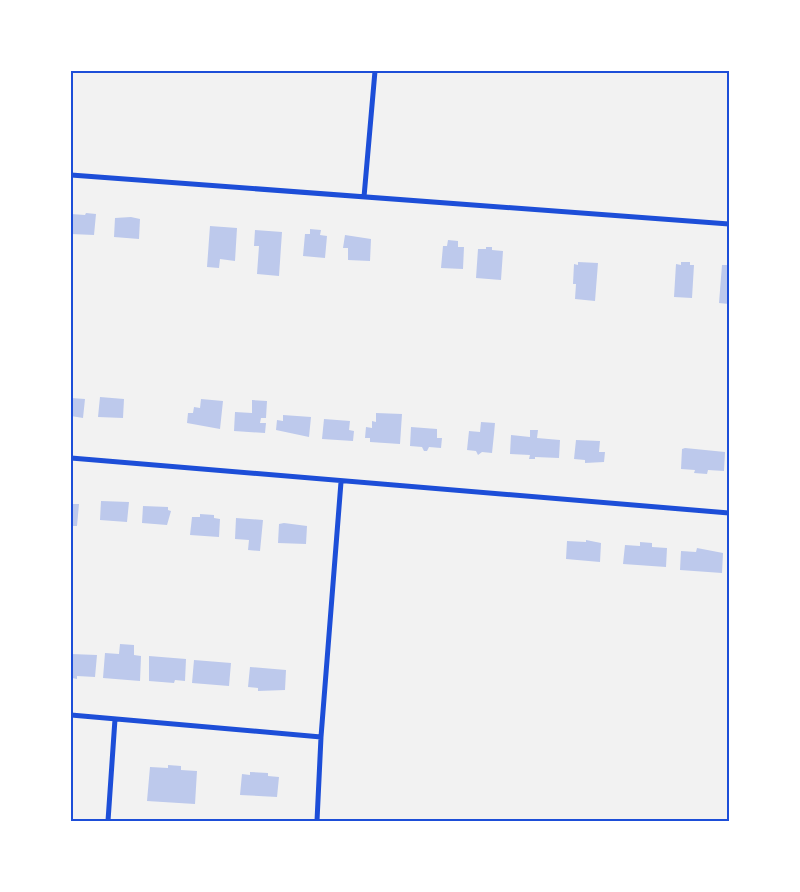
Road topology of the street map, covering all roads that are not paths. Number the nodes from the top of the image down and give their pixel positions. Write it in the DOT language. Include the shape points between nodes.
graph roads {
  1 [pos="374,71"];
  2 [pos="71,175"];
  3 [pos="364,197"];
  4 [pos="729,224"];
  5 [pos="71,458"];
  6 [pos="341,482"];
  7 [pos="729,513"];
  8 [pos="71,715"];
  9 [pos="114,720"];
  10 [pos="321,736"];
  11 [pos="108,821"];
  12 [pos="317,821"];
  1 -- 3 [label="street"];
  2 -- 3 [label="street"];
  3 -- 4 [label="street"];
  5 -- 6 [label="street"];
  6 -- 7 [label="street"];
  6 -- 10 [label="street"];
  8 -- 9 [label="street"];
  9 -- 10 [label="street"];
  9 -- 11 [label="street"];
  10 -- 12 [label="street"];
}
